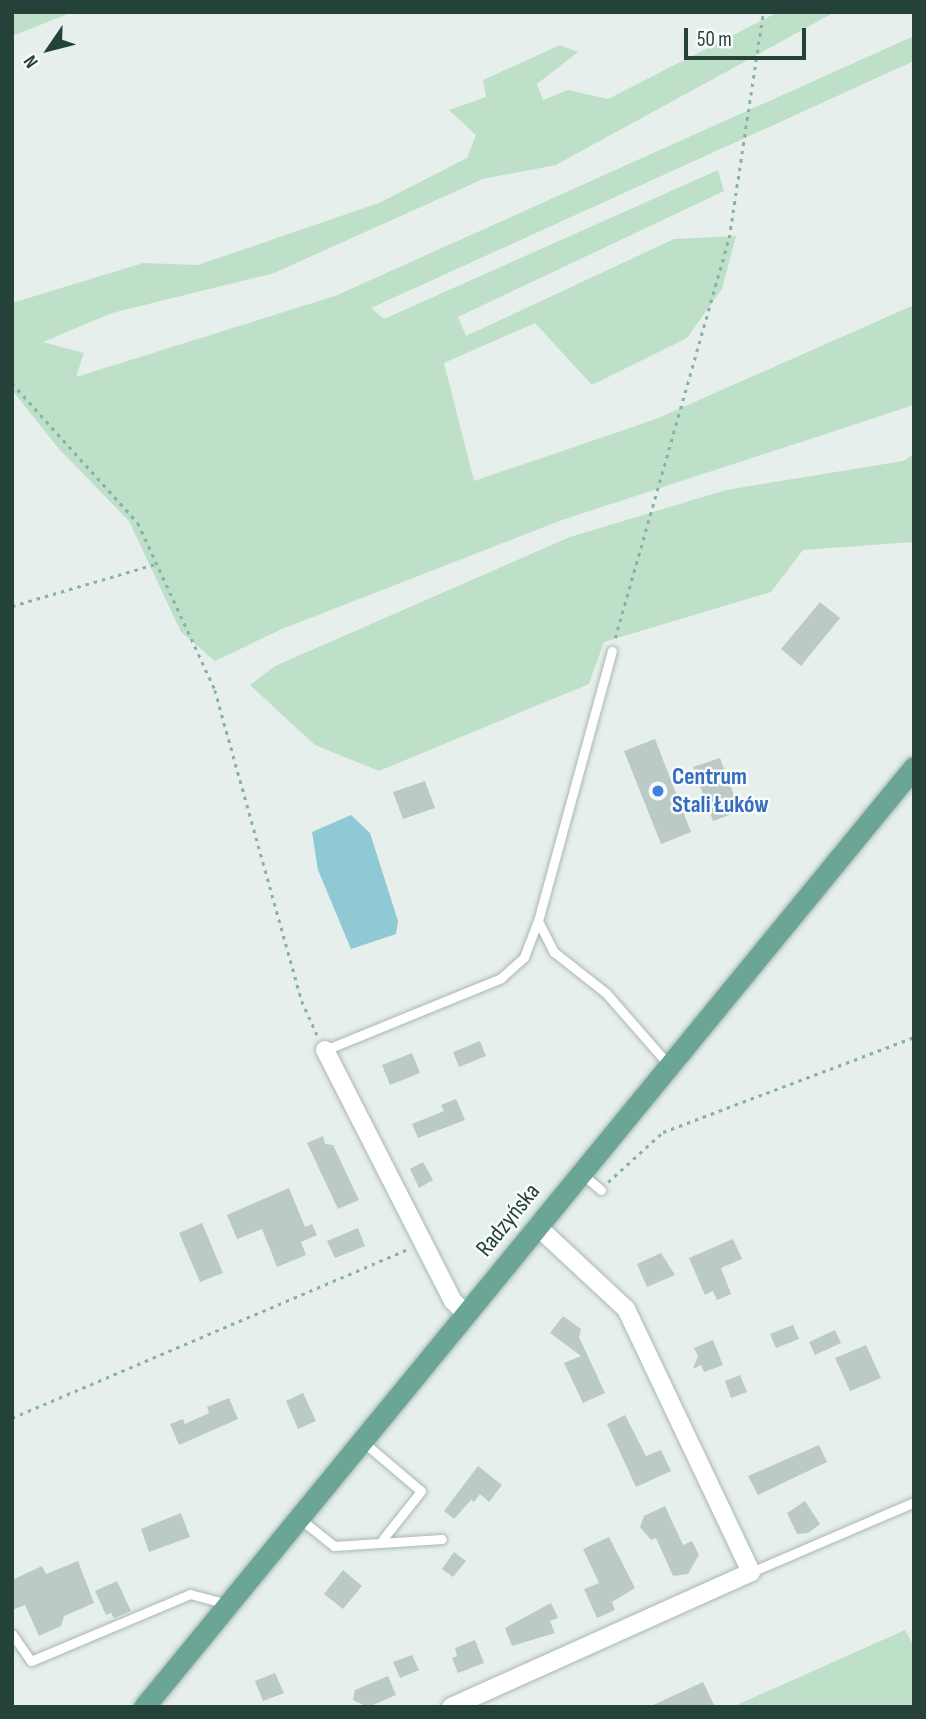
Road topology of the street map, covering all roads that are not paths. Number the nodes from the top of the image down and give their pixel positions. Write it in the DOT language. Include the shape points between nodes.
graph roads {
  1 [pos="612,650"];
  2 [pos="914,767"];
  3 [pos="538,921"];
  4 [pos="324,1050"];
  5 [pos="670,1065"];
  6 [pos="581,1172"];
  7 [pos="601,1190"];
  8 [pos="537,1226"];
  9 [pos="466,1314"];
  10 [pos="362,1441"];
  11 [pos="914,1502"];
  12 [pos="299,1518"];
  13 [pos="383,1539"];
  14 [pos="442,1539"];
  15 [pos="751,1572"];
  16 [pos="229,1604"];
  17 [pos="12,1634"];
  18 [pos="144,1707"];
  19 [pos="451,1707"];
  1 -- 3 [label="lane"];
  2 -- 5 [label="main road, Radzyńska"];
  3 -- 4 [label="lane" via="524,957 501,978"];
  3 -- 5 [label="lane" via="555,952 607,993"];
  4 -- 9 [label="street" via="453,1301"];
  5 -- 6 [label="main road, Radzyńska"];
  6 -- 7 [label="lane"];
  6 -- 8 [label="main road, Radzyńska"];
  8 -- 9 [label="main road, Radzyńska"];
  8 -- 15 [label="street" via="626,1309"];
  9 -- 10 [label="main road, Radzyńska"];
  10 -- 12 [label="main road, Radzyńska"];
  10 -- 13 [label="lane" via="421,1491"];
  11 -- 15 [label="lane"];
  12 -- 13 [label="lane" via="334,1546"];
  12 -- 16 [label="main road, Radzyńska"];
  13 -- 14 [label="lane"];
  15 -- 19 [label="street"];
  16 -- 17 [label="lane" via="190,1594 31,1661"];
  16 -- 18 [label="main road, Radzyńska"];
}
